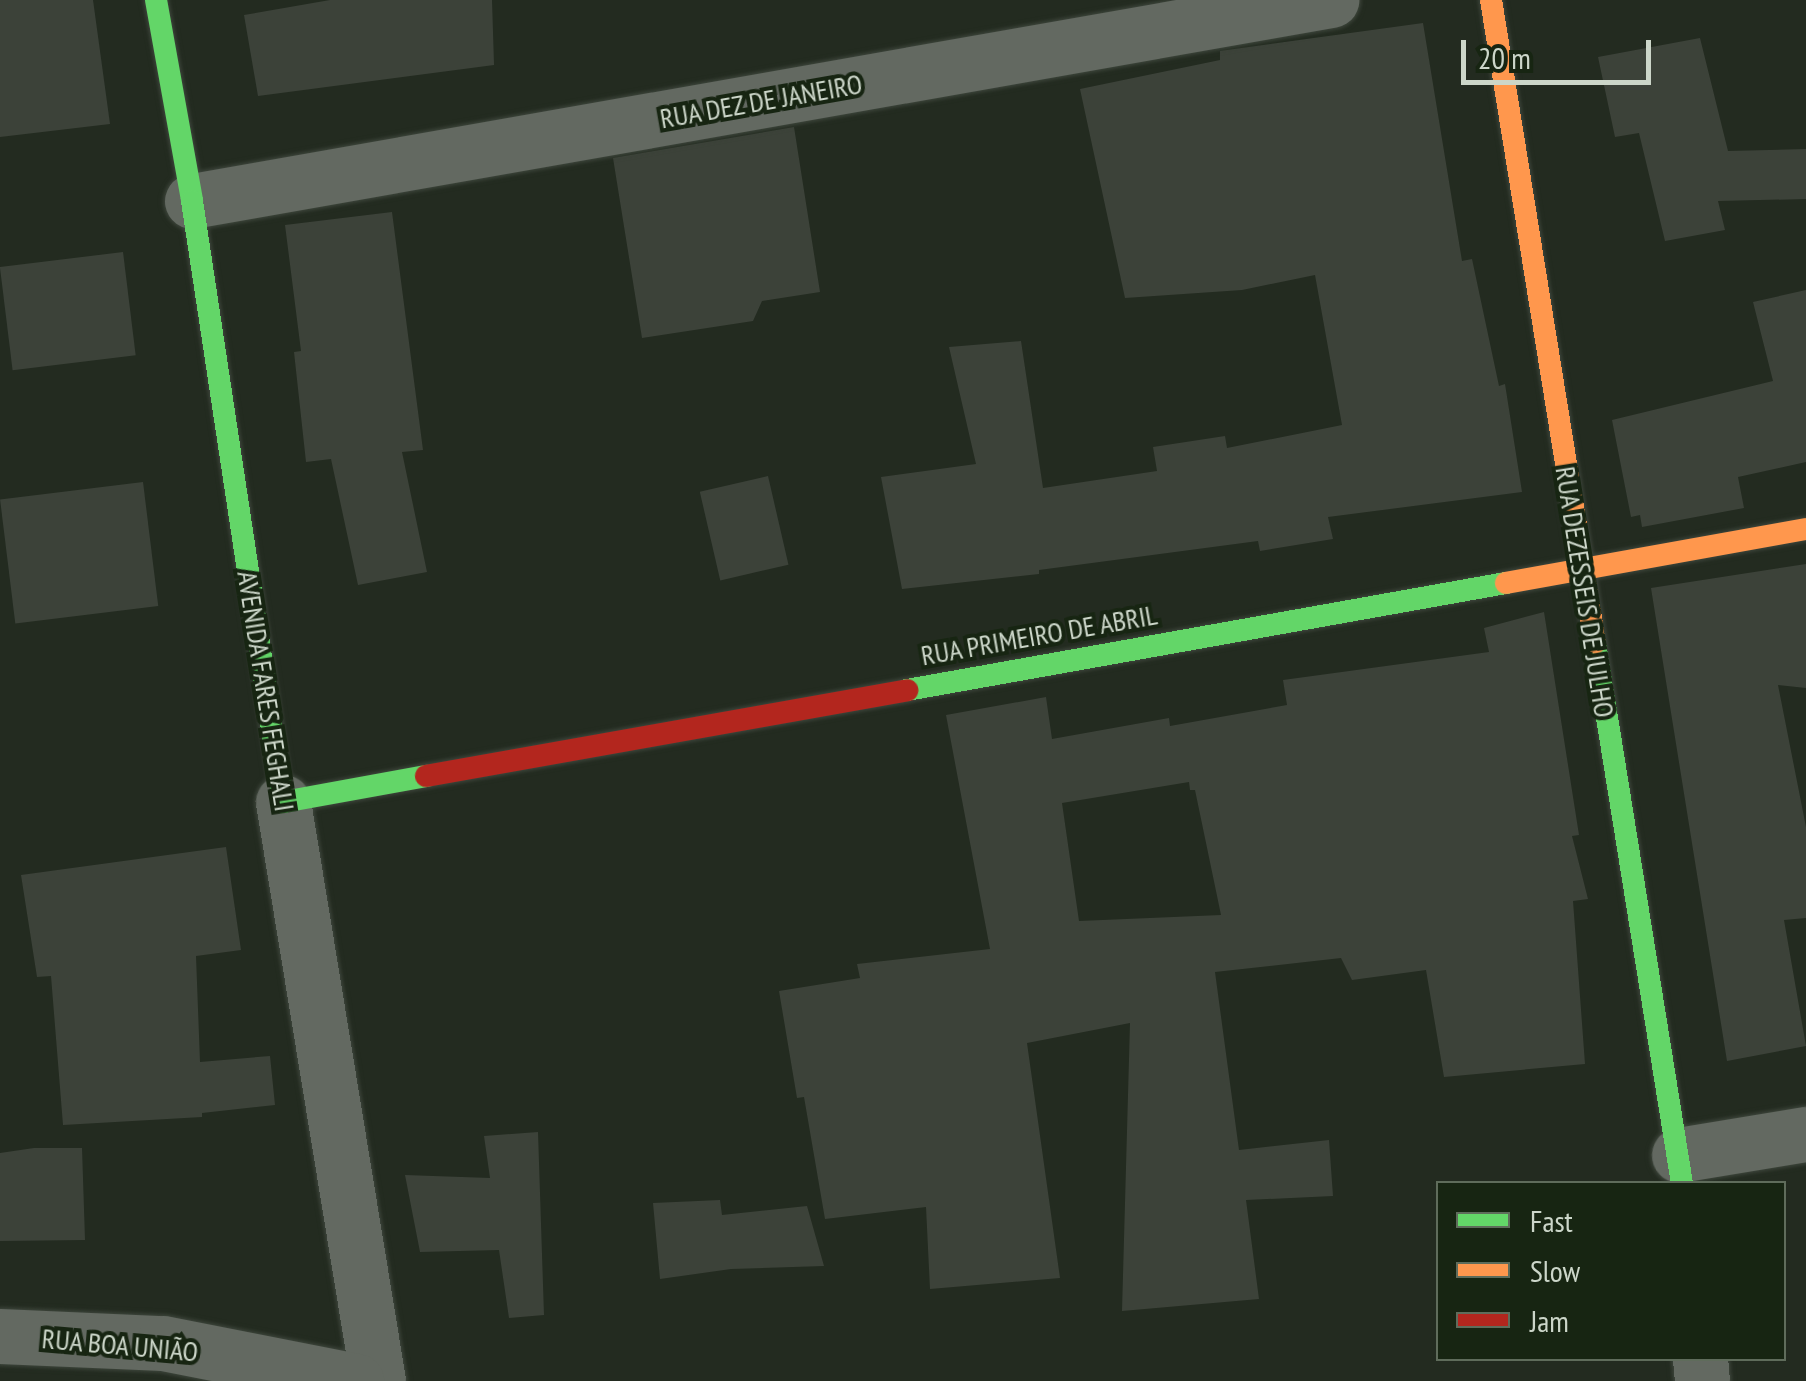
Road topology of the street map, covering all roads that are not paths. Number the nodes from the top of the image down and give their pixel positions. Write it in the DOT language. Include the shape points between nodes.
graph roads {
  1 [pos="156,0"];
  2 [pos="1330,0"];
  3 [pos="1492,0"];
  4 [pos="192,202"];
  5 [pos="1806,530"];
  6 [pos="1580,568"];
  7 [pos="283,802"];
  8 [pos="1806,1134"];
  9 [pos="1680,1170"];
  10 [pos="0,1336"];
  11 [pos="163,1362"];
  12 [pos="356,1381"];
  13 [pos="378,1381"];
  1 -- 4 [label="street, AVENIDA FARES FEGHALI"];
  2 -- 4 [label="street, RUA DEZ DE JANEIRO"];
  3 -- 6 [label="street, RUA DEZESSEIS DE JULHO"];
  4 -- 7 [label="street, AVENIDA FARES FEGHALI"];
  5 -- 6 [label="street, RUA PRIMEIRO DE ABRIL"];
  6 -- 7 [label="street, RUA PRIMEIRO DE ABRIL"];
  6 -- 9 [label="street, RUA DEZESSEIS DE JULHO"];
  7 -- 13 [label="street, AVENIDA FARES FEGHALI"];
  8 -- 9 [label="street"];
  10 -- 11 [label="street, RUA BOA UNIÃO"];
  11 -- 12 [label="street, RUA BOA UNIÃO"];
}
